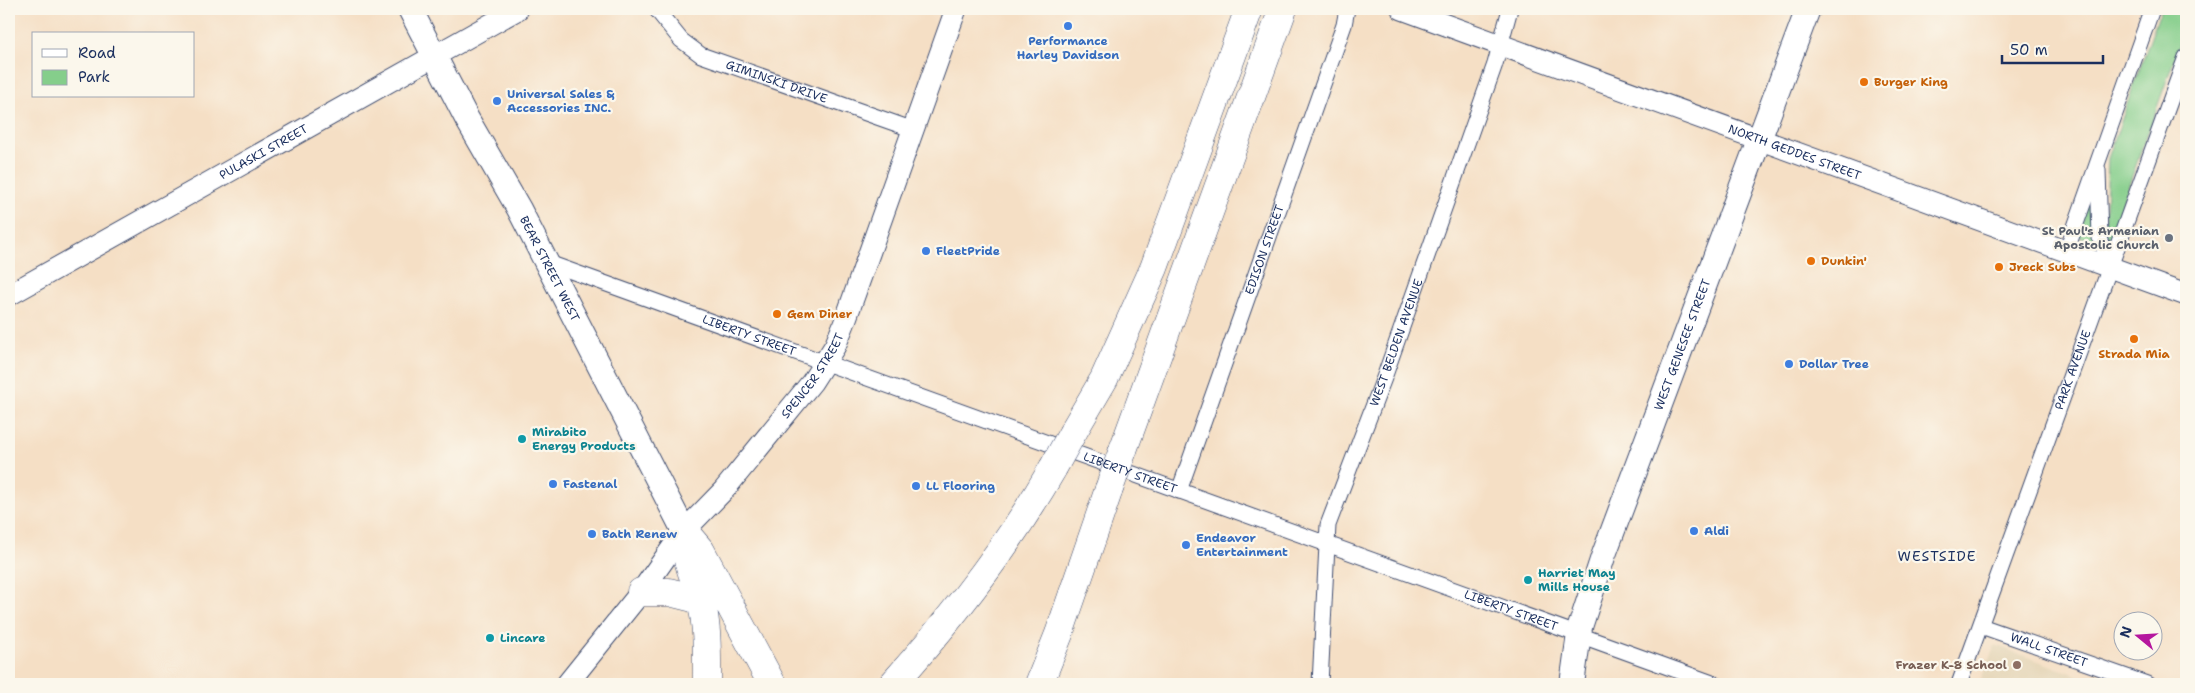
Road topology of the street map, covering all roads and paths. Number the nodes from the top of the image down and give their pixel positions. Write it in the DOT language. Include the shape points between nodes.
graph roads {
  1 [pos="410,9"];
  2 [pos="518,9"];
  3 [pos="656,9"];
  4 [pos="956,9"];
  5 [pos="1249,9"];
  6 [pos="1283,9"];
  7 [pos="1347,9"];
  8 [pos="1402,9"];
  9 [pos="1510,9"];
  10 [pos="1808,9"];
  11 [pos="2152,9"];
  12 [pos="1499,45"];
  13 [pos="435,56"];
  14 [pos="2186,57"];
  15 [pos="914,130"];
  16 [pos="1758,140"];
  17 [pos="2098,161"];
  18 [pos="2066,252"];
  19 [pos="546,262"];
  20 [pos="2111,268"];
  21 [pos="9,295"];
  22 [pos="2186,295"];
  23 [pos="824,364"];
  24 [pos="1179,491"];
  25 [pos="684,531"];
  26 [pos="1327,543"];
  27 [pos="641,592"];
  28 [pos="701,600"];
  29 [pos="1981,626"];
  30 [pos="1578,635"];
  31 [pos="567,684"];
  32 [pos="707,684"];
  33 [pos="772,684"];
  34 [pos="893,684"];
  35 [pos="1039,684"];
  36 [pos="1320,684"];
  37 [pos="1572,684"];
  38 [pos="1715,684"];
  39 [pos="1959,684"];
  40 [pos="2147,684"];
  1 -- 13 [label="main road, BEAR STREET WEST"];
  2 -- 13 [label="main road, PULASKI STREET"];
  3 -- 15 [label="street, GIMINSKI DRIVE" via="681,40 701,55"];
  4 -- 15 [label="main road, SPENCER STREET"];
  5 -- 34 [label="highway, bridge" via="1154,268 1104,379 1035,500 974,588"];
  6 -- 35 [label="highway, bridge"];
  7 -- 24 [label="street, EDISON STREET"];
  8 -- 12 [label="main road, NORTH GEDDES STREET"];
  9 -- 12 [label="street, WEST BELDEN AVENUE"];
  10 -- 16 [label="main road, WEST GENESEE STREET"];
  11 -- 17 [label="street"];
  12 -- 16 [label="main road, NORTH GEDDES STREET"];
  12 -- 26 [label="street, WEST BELDEN AVENUE" via="1492,73 1387,369 1338,496 1328,525"];
  13 -- 19 [label="main road, BEAR STREET WEST"];
  13 -- 21 [label="main road, PULASKI STREET"];
  14 -- 20 [label="street, PARK AVENUE"];
  15 -- 23 [label="main road, SPENCER STREET" via="844,324"];
  16 -- 18 [label="main road, NORTH GEDDES STREET"];
  16 -- 30 [label="main road, WEST GENESEE STREET" via="1603,556"];
  17 -- 18 [label="street"];
  17 -- 20 [label="street" via="2100,238"];
  18 -- 20 [label="main road, NORTH GEDDES STREET"];
  19 -- 23 [label="street, LIBERTY STREET"];
  19 -- 25 [label="main road, BEAR STREET WEST"];
  20 -- 22 [label="main road, NORTH GEDDES STREET"];
  20 -- 29 [label="street, PARK AVENUE"];
  23 -- 24 [label="street, LIBERTY STREET"];
  23 -- 25 [label="main road, SPENCER STREET" via="724,490"];
  24 -- 26 [label="street, LIBERTY STREET"];
  25 -- 27 [label="main road, SPENCER STREET"];
  25 -- 28 [label="highway" via="686,555"];
  25 -- 33 [label="highway" via="701,551"];
  26 -- 30 [label="street, LIBERTY STREET"];
  26 -- 36 [label="street, WEST BELDEN AVENUE"];
  27 -- 28 [label="highway" via="669,592"];
  27 -- 31 [label="main road, SPENCER STREET"];
  28 -- 32 [label="highway" via="707,638"];
  29 -- 39 [label="street, PARK AVENUE"];
  29 -- 40 [label="street, WALL STREET"];
  30 -- 37 [label="main road, WEST GENESEE STREET"];
  30 -- 38 [label="street, LIBERTY STREET"];
}
